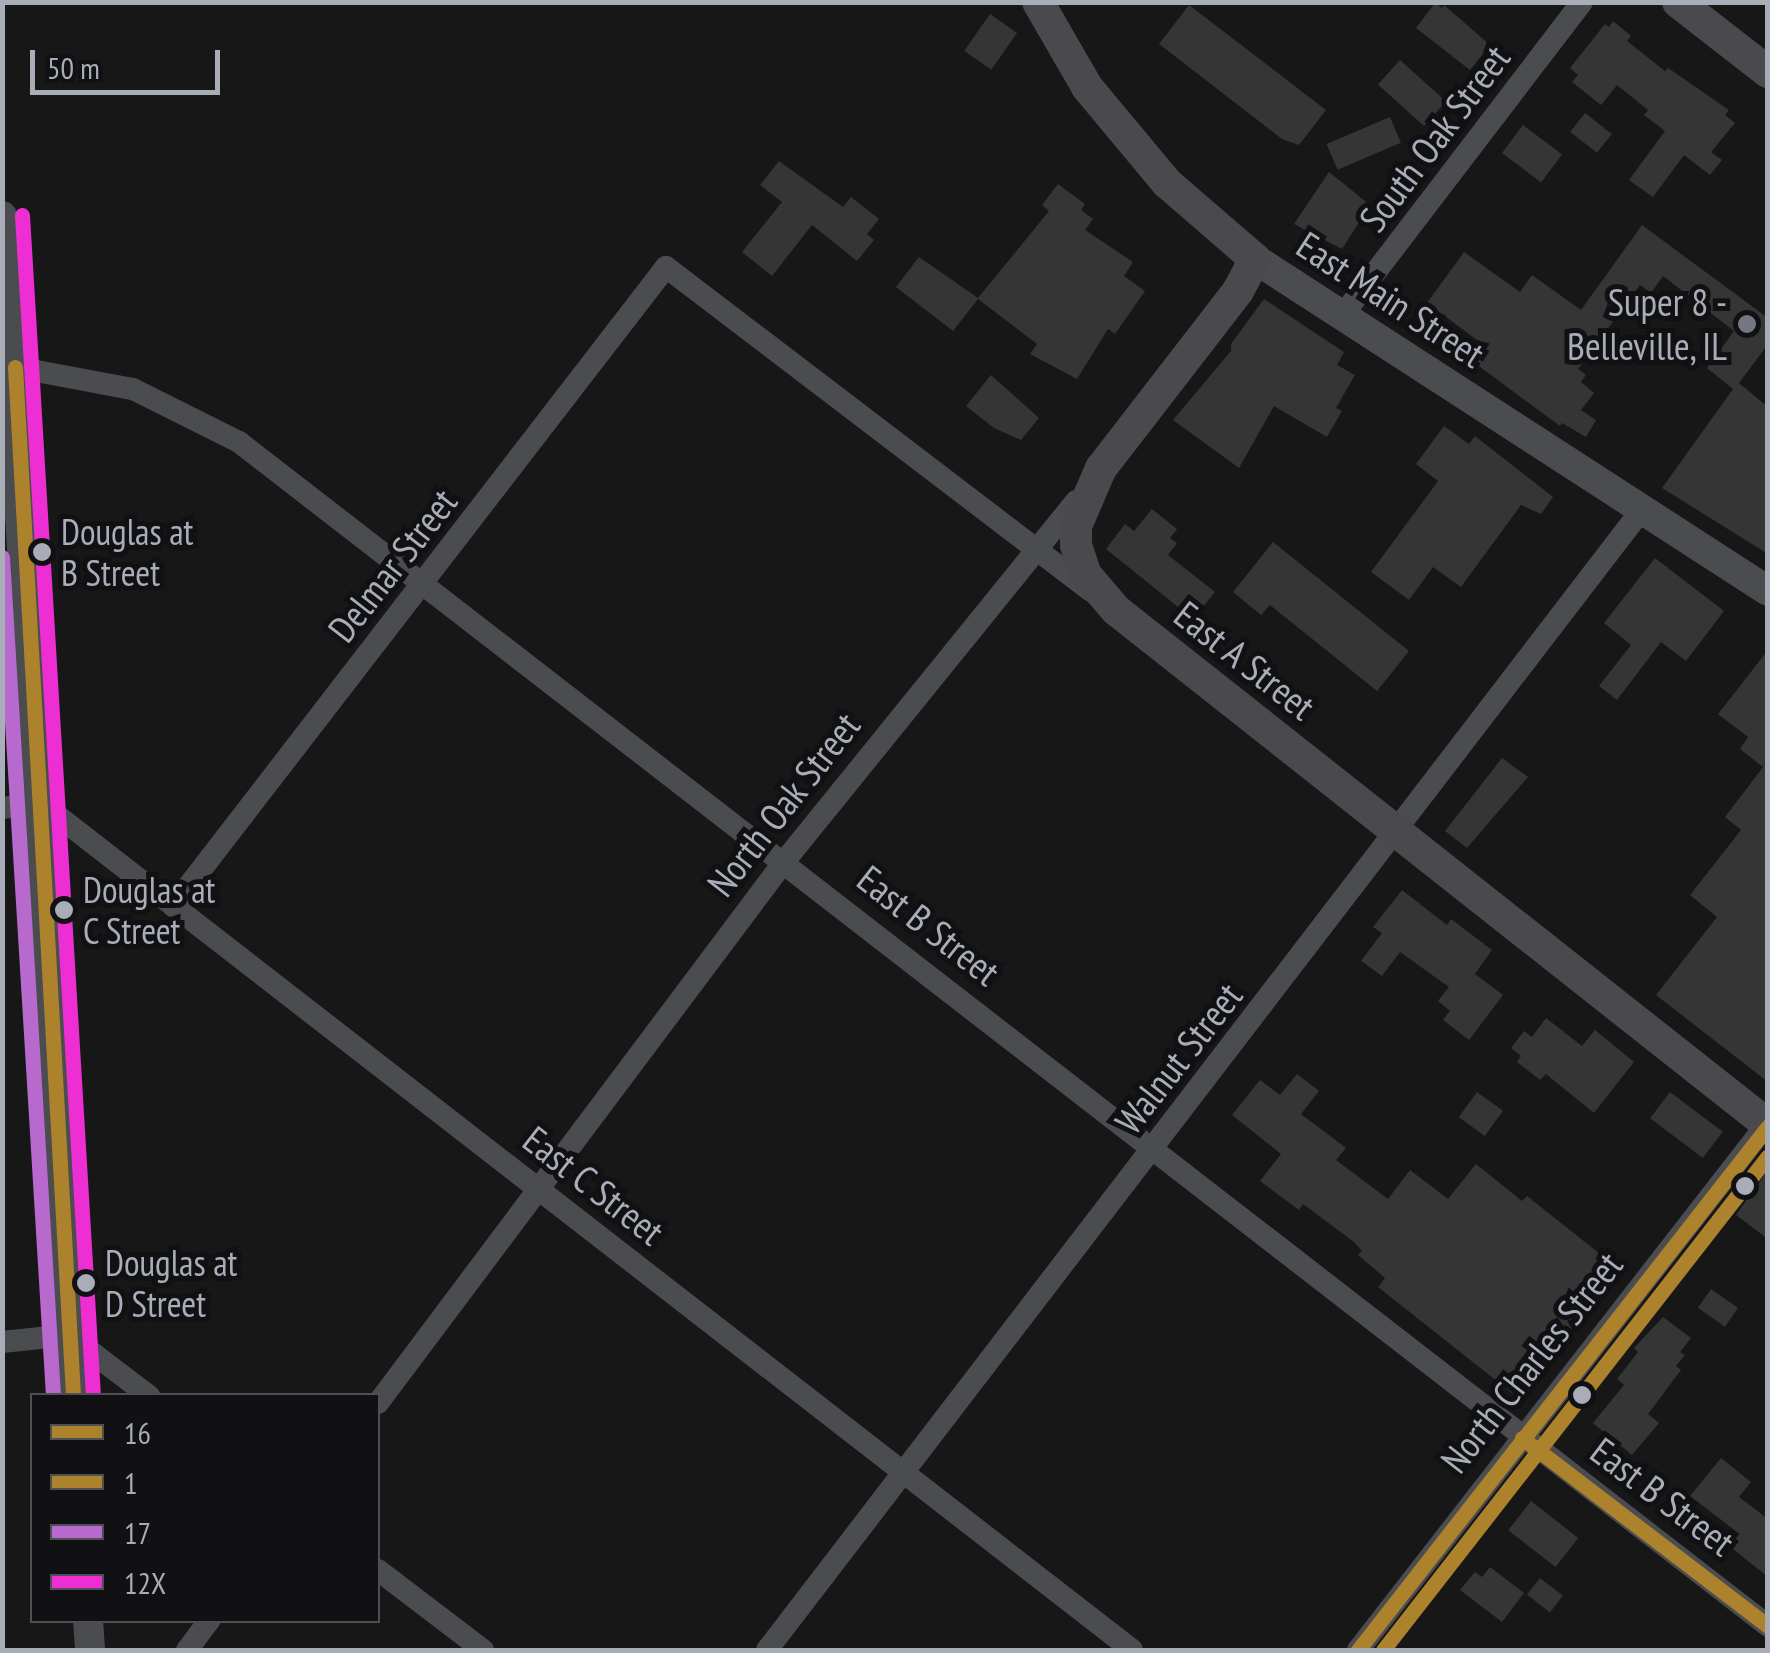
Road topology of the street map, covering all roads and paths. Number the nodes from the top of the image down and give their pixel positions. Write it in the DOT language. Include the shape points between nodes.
graph roads {
  1 [pos="1038,2"];
  2 [pos="1582,2"];
  3 [pos="1678,2"];
  4 [pos="1768,72"];
  5 [pos="2,216"];
  6 [pos="1255,259"];
  7 [pos="666,267"];
  8 [pos="1342,316"];
  9 [pos="9,367"];
  10 [pos="1100,468"];
  11 [pos="1643,508"];
  12 [pos="1039,552"];
  13 [pos="423,582"];
  14 [pos="1768,592"];
  15 [pos="1116,610"];
  16 [pos="41,803"];
  17 [pos="2,808"];
  18 [pos="1398,832"];
  19 [pos="783,863"];
  20 [pos="173,906"];
  21 [pos="1767,1124"];
  22 [pos="1152,1149"];
  23 [pos="542,1188"];
  24 [pos="69,1335"];
  25 [pos="2,1342"];
  26 [pos="74,1393"];
  27 [pos="145,1393"];
  28 [pos="380,1400"];
  29 [pos="1522,1438"];
  30 [pos="902,1472"];
  31 [pos="380,1572"];
  32 [pos="88,1623"];
  33 [pos="208,1623"];
  34 [pos="1768,1626"];
  35 [pos="90,1650"];
  36 [pos="187,1650"];
  37 [pos="482,1650"];
  38 [pos="766,1650"];
  39 [pos="1132,1650"];
  40 [pos="1358,1650"];
  1 -- 6 [label="main road, East Main Street" via="1087,86 1167,183"];
  2 -- 8 [label="street, South Oak Street"];
  3 -- 4 [label="main road"];
  5 -- 9 [label="street"];
  6 -- 8 [label="street, East Main Street"];
  6 -- 10 [label="main road, North Oak Street" via="1238,292"];
  7 -- 12 [label="street, East A Street"];
  7 -- 13 [label="street, Delmar Street"];
  8 -- 11 [label="street, East Main Street"];
  9 -- 13 [label="street, East B Street" via="133,389 240,442"];
  9 -- 16 [label="street"];
  10 -- 12 [label="street, North Oak Street"];
  10 -- 15 [label="main road" via="1076,526 1076,545 1086,575"];
  11 -- 14 [label="street, East Main Street"];
  11 -- 18 [label="street, Walnut Street"];
  12 -- 15 [label="street, East A Street"];
  12 -- 19 [label="street, North Oak Street"];
  13 -- 19 [label="street, East B Street"];
  13 -- 20 [label="street, Delmar Street"];
  15 -- 18 [label="main road, East A Street"];
  16 -- 17 [label="street"];
  16 -- 20 [label="street, East C Street"];
  16 -- 24 [label="street"];
  18 -- 21 [label="main road, East A Street"];
  18 -- 22 [label="street, Walnut Street"];
  19 -- 22 [label="street, East B Street"];
  19 -- 23 [label="street, North Oak Street"];
  20 -- 23 [label="street, East C Street"];
  21 -- 29 [label="street, North Charles Street"];
  22 -- 29 [label="street, East B Street"];
  22 -- 30 [label="street, Walnut Street"];
  23 -- 28 [label="street, North Oak Street"];
  23 -- 30 [label="street, East C Street"];
  24 -- 25 [label="street"];
  24 -- 26 [label="street"];
  24 -- 27 [label="street"];
  29 -- 34 [label="street, East B Street"];
  29 -- 40 [label="street, North Charles Street"];
  30 -- 38 [label="street, Walnut Street"];
  30 -- 39 [label="street, East C Street"];
  31 -- 37 [label="street"];
  32 -- 35 [label="street"];
  33 -- 36 [label="street"];
}
